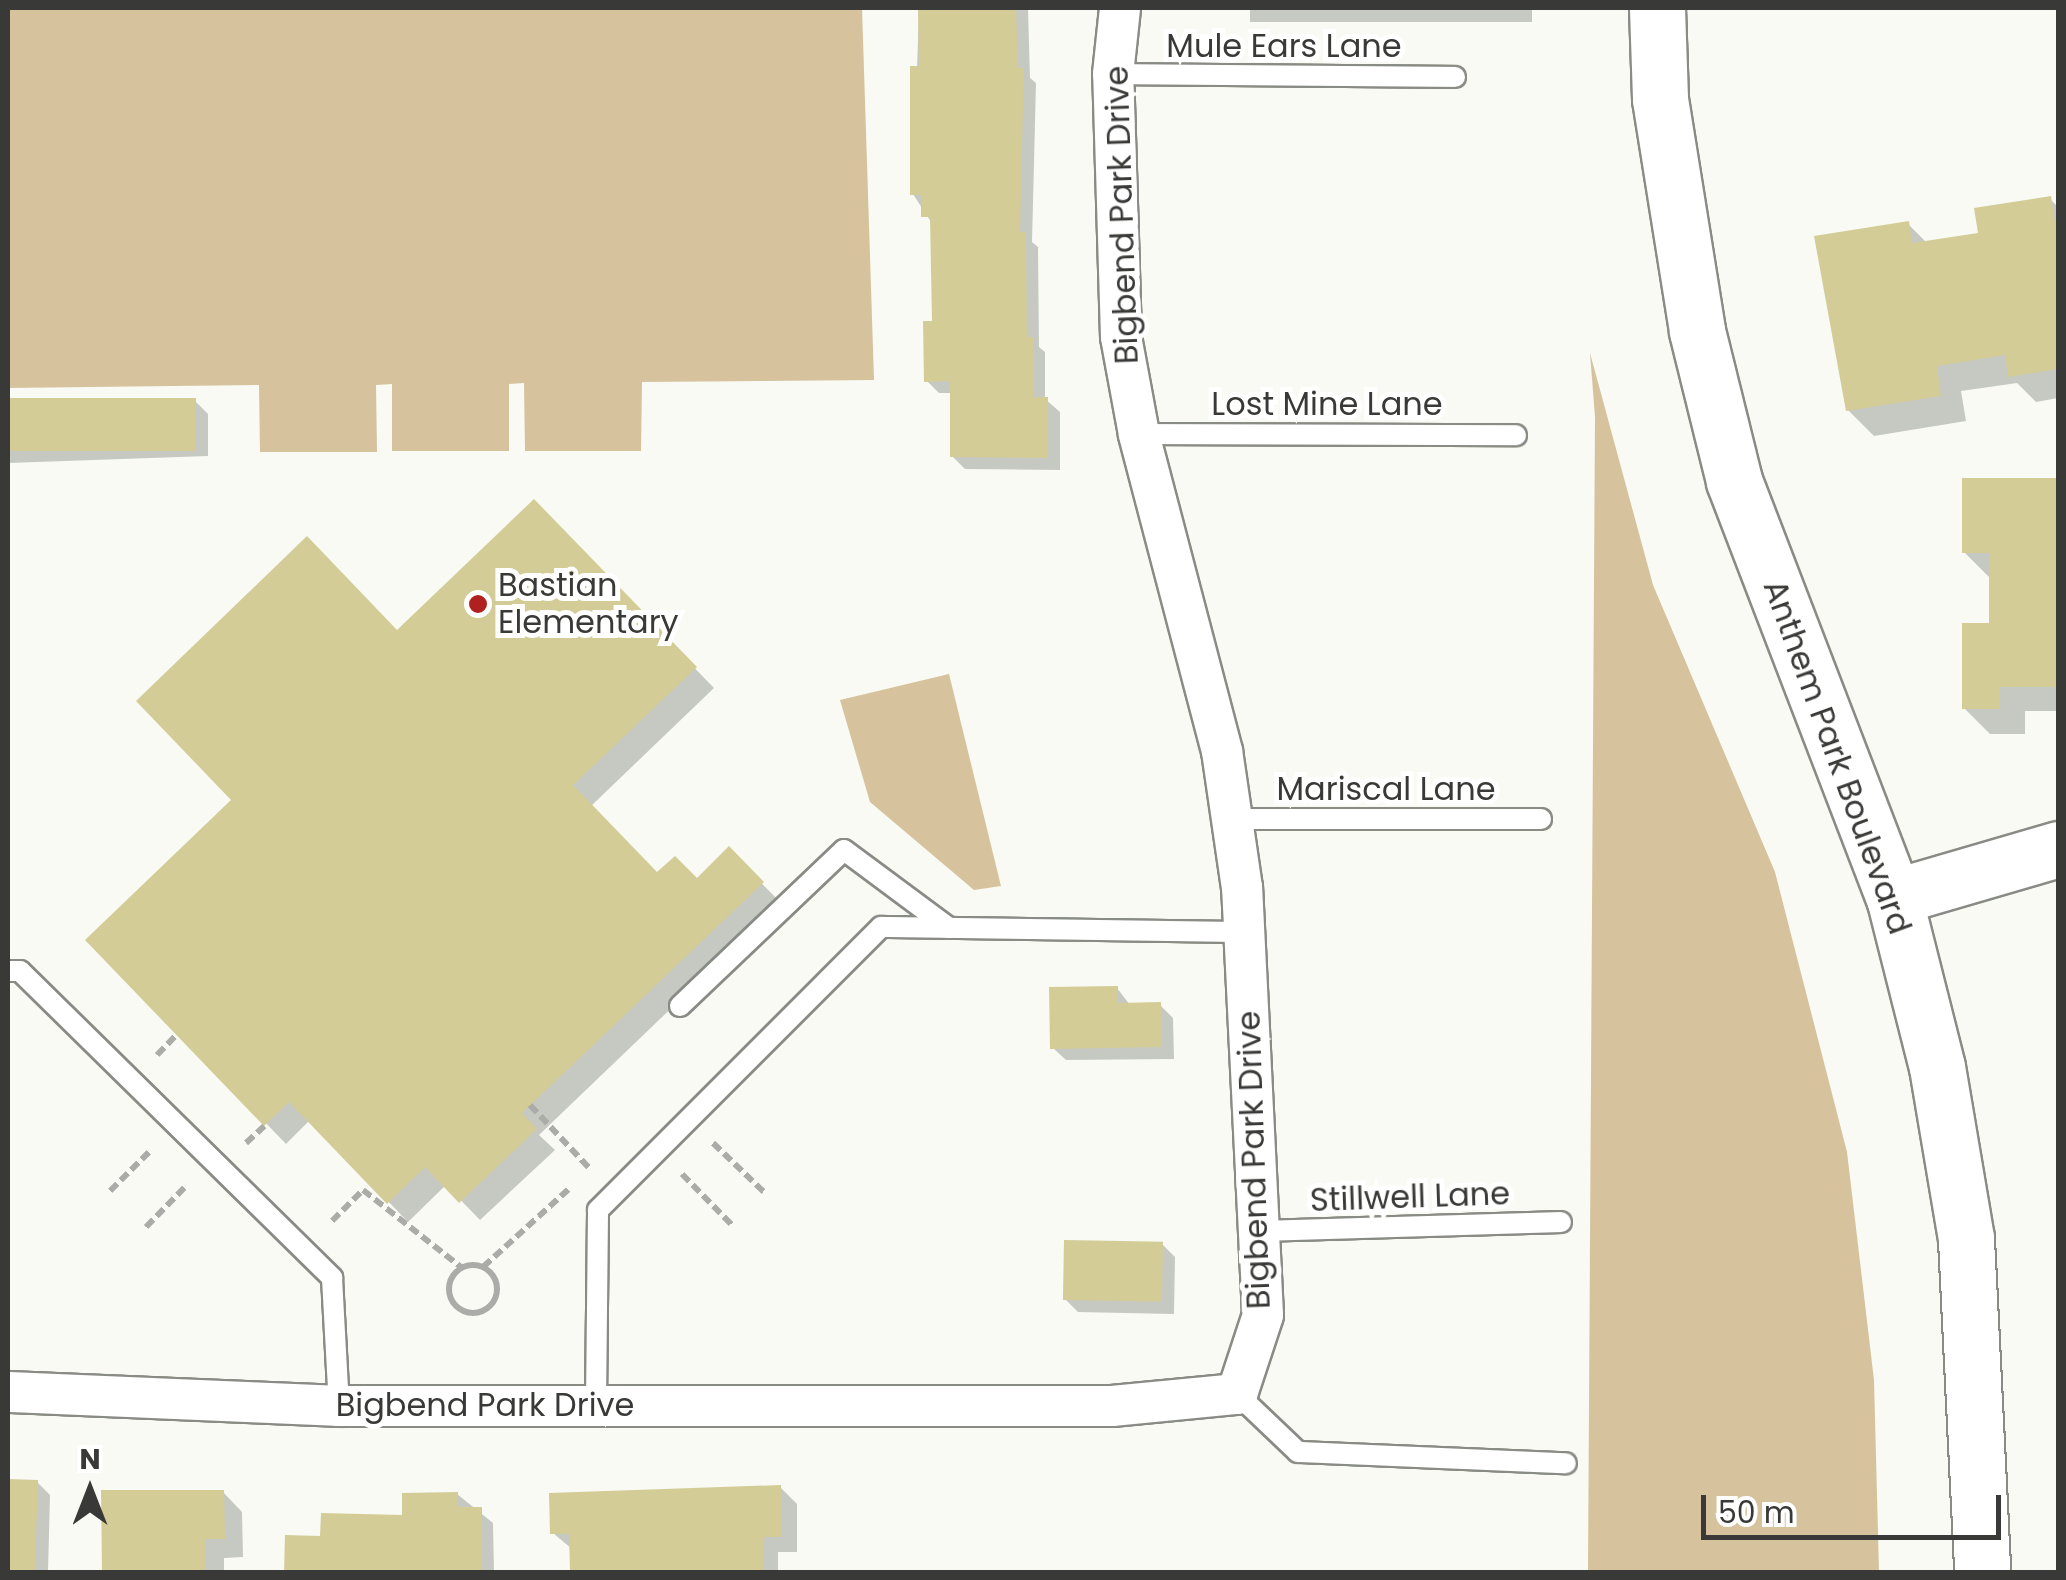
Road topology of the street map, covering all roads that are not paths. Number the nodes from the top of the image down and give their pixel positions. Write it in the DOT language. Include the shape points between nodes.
graph roads {
  1 [pos="1120,8"];
  2 [pos="1657,8"];
  3 [pos="1113,74"];
  4 [pos="1455,77"];
  5 [pos="1139,434"];
  6 [pos="1516,435"];
  7 [pos="1230,819"];
  8 [pos="1541,819"];
  9 [pos="2058,849"];
  10 [pos="1894,897"];
  11 [pos="949,928"];
  12 [pos="1246,932"];
  13 [pos="8,971"];
  14 [pos="680,1006"];
  15 [pos="1560,1222"];
  16 [pos="1262,1232"];
  17 [pos="8,1392"];
  18 [pos="1237,1394"];
  19 [pos="596,1404"];
  20 [pos="340,1406"];
  21 [pos="1566,1463"];
  22 [pos="1982,1572"];
  1 -- 3 [label="street, Bigbend Park Drive"];
  2 -- 10 [label="main road, Anthem Park Boulevard" via="1660,99 1694,312 1734,481"];
  3 -- 4 [label="lane, Mule Ears Lane"];
  3 -- 5 [label="street, Bigbend Park Drive" via="1122,337"];
  5 -- 6 [label="lane, Lost Mine Lane"];
  5 -- 7 [label="street, Bigbend Park Drive" via="1222,751"];
  7 -- 8 [label="lane, Mariscal Lane"];
  7 -- 12 [label="street, Bigbend Park Drive"];
  9 -- 10 [label="main road"];
  10 -- 22 [label="main road, Anthem Park Boulevard" via="1936,1066 1966,1239"];
  11 -- 12 [label="lane"];
  11 -- 14 [label="lane" via="844,850"];
  11 -- 19 [label="lane" via="881,927 598,1210"];
  12 -- 16 [label="street, Bigbend Park Drive"];
  13 -- 20 [label="lane" via="20,971 332,1278"];
  15 -- 16 [label="lane, Stillwell Lane"];
  16 -- 18 [label="street, Bigbend Park Drive" via="1262,1315"];
  17 -- 20 [label="street, Bigbend Park Drive"];
  18 -- 19 [label="street, Bigbend Park Drive" via="1112,1406"];
  18 -- 21 [label="lane" via="1298,1452"];
  19 -- 20 [label="street, Bigbend Park Drive"];
}
